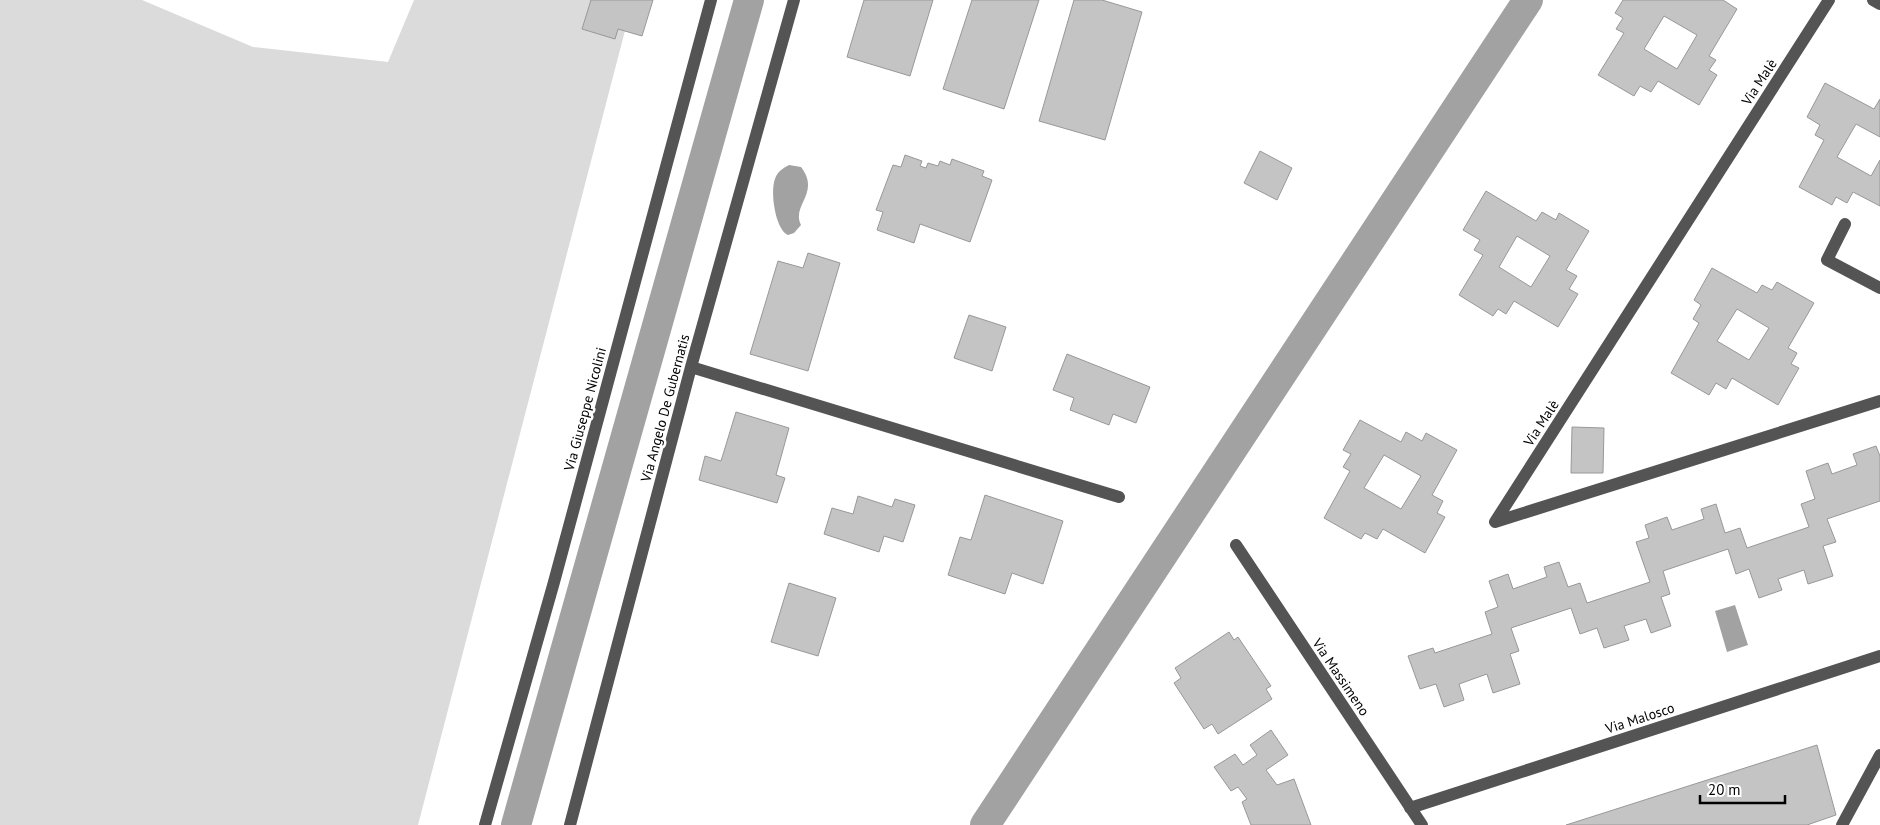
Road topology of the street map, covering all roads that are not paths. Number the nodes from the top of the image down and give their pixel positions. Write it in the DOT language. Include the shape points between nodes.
graph roads {
  1 [pos="711,0"];
  2 [pos="794,0"];
  3 [pos="1829,0"];
  4 [pos="1873,0"];
  5 [pos="1880,4"];
  6 [pos="1845,224"];
  7 [pos="1880,288"];
  8 [pos="692,367"];
  9 [pos="1880,401"];
  10 [pos="1119,497"];
  11 [pos="1236,546"];
  12 [pos="1880,656"];
  13 [pos="1880,755"];
  14 [pos="1410,808"];
  15 [pos="485,825"];
  16 [pos="570,825"];
  17 [pos="1422,825"];
  18 [pos="1842,825"];
  1 -- 15 [label="street, Via Giuseppe Nicolini"];
  2 -- 8 [label="street, Via Angelo De Gubernatis"];
  3 -- 9 [label="street, Via Malè" via="1495,522"];
  4 -- 5 [label="street"];
  6 -- 7 [label="street" via="1827,260"];
  8 -- 10 [label="street"];
  8 -- 16 [label="street, Via Angelo De Gubernatis"];
  11 -- 14 [label="street, Via Massimeno"];
  12 -- 14 [label="street, Via Malosco"];
  13 -- 18 [label="street"];
  14 -- 17 [label="street, Via Massimeno"];
}
